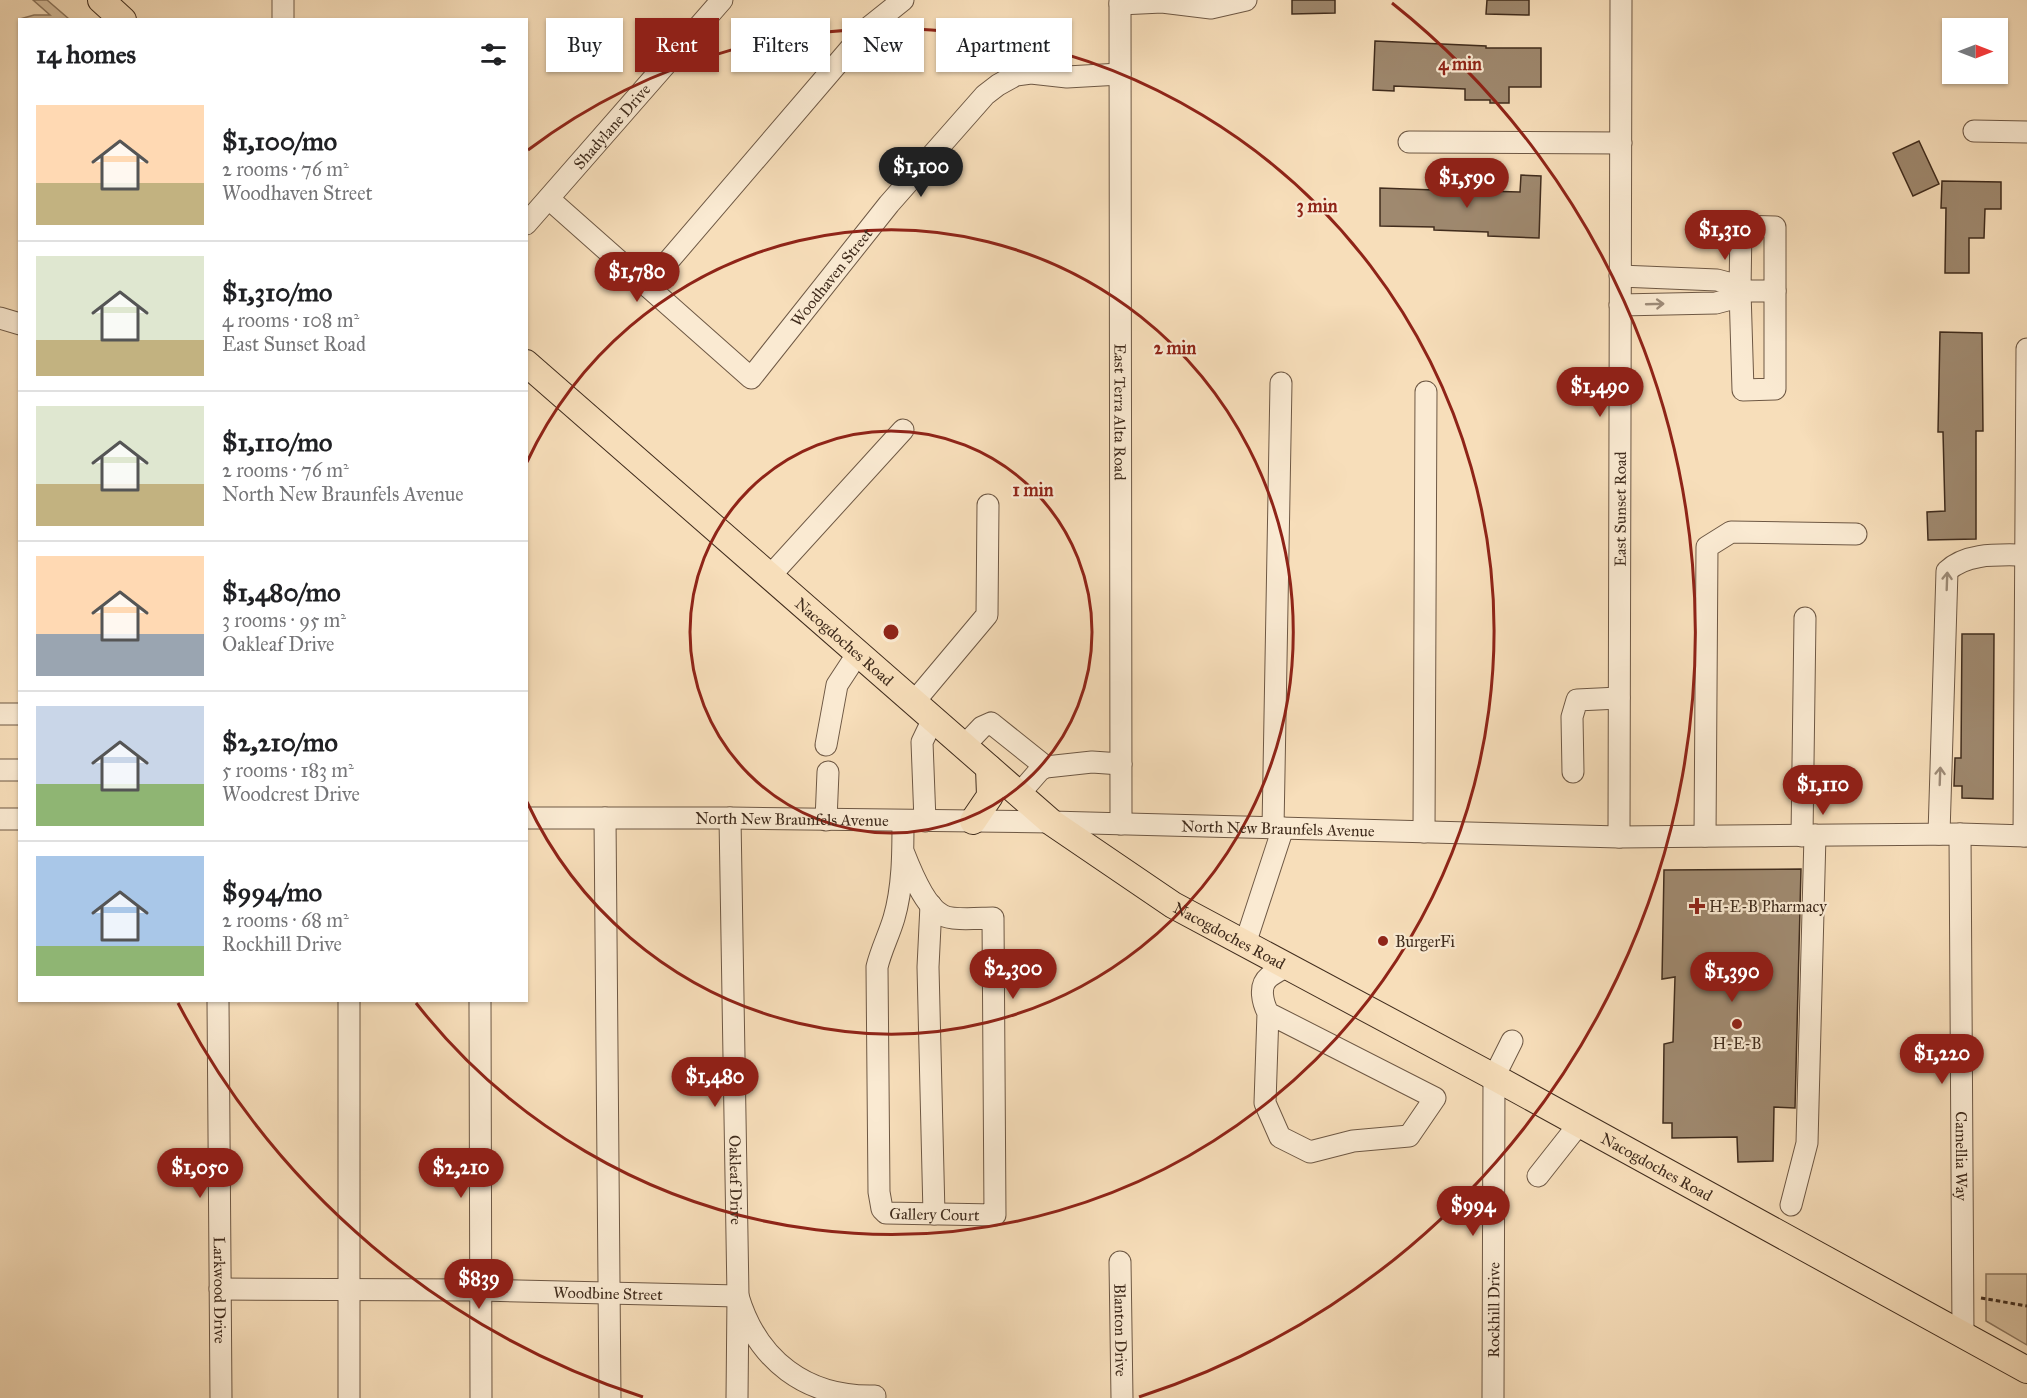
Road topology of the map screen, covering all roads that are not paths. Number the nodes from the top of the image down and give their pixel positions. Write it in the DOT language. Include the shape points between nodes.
graph roads {
  1 [pos="100,0"];
  2 [pos="283,0"];
  3 [pos="722,0"];
  4 [pos="903,0"];
  5 [pos="1246,0"];
  6 [pos="1621,0"];
  7 [pos="1120,2"];
  8 [pos="121,18"];
  9 [pos="283,18"];
  10 [pos="1120,74"];
  11 [pos="1974,131"];
  12 [pos="2027,132"];
  13 [pos="1408,142"];
  14 [pos="1621,143"];
  15 [pos="549,199"];
  16 [pos="528,222"];
  17 [pos="1620,276"];
  18 [pos="1691,278"];
  19 [pos="646,286"];
  20 [pos="1740,291"];
  21 [pos="1775,291"];
  22 [pos="1690,303"];
  23 [pos="1620,305"];
  24 [pos="0,318"];
  25 [pos="18,323"];
  26 [pos="1775,349"];
  27 [pos="2027,349"];
  28 [pos="1741,350"];
  29 [pos="528,365"];
  30 [pos="1281,383"];
  31 [pos="1426,392"];
  32 [pos="903,430"];
  33 [pos="988,506"];
  34 [pos="1856,534"];
  35 [pos="2026,555"];
  36 [pos="771,576"];
  37 [pos="1805,618"];
  38 [pos="858,653"];
  39 [pos="1619,698"];
  40 [pos="914,702"];
  41 [pos="0,714"];
  42 [pos="18,714"];
  43 [pos="933,719"];
  44 [pos="826,745"];
  45 [pos="964,746"];
  46 [pos="1121,764"];
  47 [pos="1046,767"];
  48 [pos="989,768"];
  49 [pos="0,770"];
  50 [pos="18,770"];
  51 [pos="828,772"];
  52 [pos="1573,772"];
  53 [pos="1020,794"];
  54 [pos="528,818"];
  55 [pos="605,818"];
  56 [pos="730,818"];
  57 [pos="0,819"];
  58 [pos="18,819"];
  59 [pos="826,820"];
  60 [pos="914,821"];
  61 [pos="973,821"];
  62 [pos="1051,822"];
  63 [pos="1121,824"];
  64 [pos="1278,828"];
  65 [pos="1424,832"];
  66 [pos="1950,834"];
  67 [pos="1809,835"];
  68 [pos="1706,836"];
  69 [pos="2025,836"];
  70 [pos="1619,837"];
  71 [pos="903,851"];
  72 [pos="932,905"];
  73 [pos="1245,944"];
  74 [pos="1281,970"];
  75 [pos="218,1002"];
  76 [pos="349,1002"];
  77 [pos="480,1002"];
  78 [pos="1268,1013"];
  79 [pos="1512,1041"];
  80 [pos="1494,1077"];
  81 [pos="1579,1124"];
  82 [pos="1538,1176"];
  83 [pos="1791,1205"];
  84 [pos="934,1214"];
  85 [pos="1120,1262"];
  86 [pos="220,1289"];
  87 [pos="349,1289"];
  88 [pos="481,1290"];
  89 [pos="609,1293"];
  90 [pos="738,1296"];
  91 [pos="1963,1335"];
  92 [pos="2027,1370"];
  93 [pos="875,1396"];
  94 [pos="220,1398"];
  95 [pos="349,1398"];
  96 [pos="481,1398"];
  97 [pos="610,1398"];
  98 [pos="737,1398"];
  99 [pos="1122,1398"];
  100 [pos="1492,1398"];
  1 -- 8 [label="main road"];
  2 -- 9 [label="street"];
  3 -- 15 [label="street, Shadylane Drive"];
  4 -- 19 [label="street" via="868,28"];
  5 -- 7 [label="street" via="1211,8"];
  6 -- 14 [label="street, East Sunset Road"];
  7 -- 10 [label="street, East Terra Alta Road"];
  10 -- 19 [label="street, Woodhaven Street" via="1067,77 1031,73 1016,75 991,90 889,204 751,378"];
  10 -- 46 [label="street, East Terra Alta Road"];
  11 -- 12 [label="street"];
  13 -- 14 [label="street"];
  14 -- 17 [label="street, East Sunset Road"];
  15 -- 16 [label="street, Shadylane Drive"];
  15 -- 19 [label="street"];
  17 -- 18 [label="street"];
  17 -- 23 [label="street, East Sunset Road"];
  18 -- 20 [label="street" via="1717,280"];
  18 -- 22 [label="street"];
  20 -- 21 [label="street"];
  20 -- 21 [label="street" via="1741,226 1774,227"];
  20 -- 22 [label="street" via="1731,299 1716,303"];
  20 -- 28 [label="street"];
  21 -- 26 [label="street"];
  23 -- 22 [label="street, one-way"];
  23 -- 39 [label="street, East Sunset Road"];
  24 -- 25 [label="street"];
  26 -- 28 [label="street"];
  26 -- 28 [label="street" via="1775,389 1743,390"];
  27 -- 35 [label="street"];
  29 -- 36 [label="main road, Nacogdoches Road"];
  30 -- 64 [label="street"];
  31 -- 65 [label="street"];
  32 -- 36 [label="street"];
  33 -- 40 [label="street" via="987,615"];
  34 -- 68 [label="street" via="1731,532 1707,547"];
  66 -- 35 [label="street, Camellia Way, one-way" via="1947,571 1954,563 1977,557"];
  35 -- 69 [label="street"];
  36 -- 38 [label="main road, Nacogdoches Road"];
  37 -- 67 [label="street"];
  38 -- 40 [label="main road, Nacogdoches Road"];
  38 -- 44 [label="street" via="837,685"];
  39 -- 52 [label="street" via="1577,700 1572,717"];
  39 -- 70 [label="street, East Sunset Road"];
  40 -- 43 [label="main road, Nacogdoches Road"];
  41 -- 42 [label="street"];
  43 -- 45 [label="main road, Nacogdoches Road"];
  43 -- 60 [label="street, Gallery Court" via="922,742"];
  45 -- 47 [label="street" via="990,723"];
  45 -- 48 [label="main road, Nacogdoches Road"];
  46 -- 47 [label="street" via="1092,762"];
  46 -- 63 [label="street, East Terra Alta Road"];
  47 -- 53 [label="street"];
  48 -- 53 [label="main road, Nacogdoches Road"];
  48 -- 61 [label="main road" via="990,796"];
  49 -- 50 [label="street"];
  51 -- 59 [label="street"];
  53 -- 62 [label="main road, Nacogdoches Road"];
  54 -- 55 [label="street, North New Braunfels Avenue"];
  55 -- 56 [label="street, North New Braunfels Avenue"];
  55 -- 89 [label="street"];
  56 -- 59 [label="street, North New Braunfels Avenue"];
  56 -- 90 [label="street, Oakleaf Drive"];
  57 -- 58 [label="street"];
  59 -- 60 [label="street, North New Braunfels Avenue"];
  60 -- 61 [label="street, North New Braunfels Avenue"];
  60 -- 71 [label="street, Gallery Court"];
  61 -- 62 [label="street, North New Braunfels Avenue"];
  62 -- 63 [label="street, North New Braunfels Avenue"];
  62 -- 73 [label="main road, Nacogdoches Road" via="1173,906"];
  63 -- 64 [label="street, North New Braunfels Avenue"];
  64 -- 65 [label="street, North New Braunfels Avenue"];
  64 -- 73 [label="street"];
  65 -- 70 [label="street, North New Braunfels Avenue"];
  66 -- 67 [label="street, North New Braunfels Avenue"];
  66 -- 69 [label="street, North New Braunfels Avenue"];
  66 -- 91 [label="street, Camellia Way"];
  67 -- 68 [label="street, North New Braunfels Avenue"];
  67 -- 83 [label="street" via="1807,1143"];
  68 -- 70 [label="street, North New Braunfels Avenue"];
  71 -- 72 [label="street, Gallery Court"];
  71 -- 84 [label="street, Gallery Court" via="894,917 877,967 879,1192 886,1213"];
  72 -- 84 [label="street" via="928,967"];
  72 -- 84 [label="street, Gallery Court" via="949,917 993,918 995,1215"];
  73 -- 74 [label="main road, Nacogdoches Road"];
  74 -- 78 [label="street" via="1269,977 1264,986 1262,1002"];
  74 -- 80 [label="main road, Nacogdoches Road"];
  75 -- 86 [label="street, Larkwood Drive"];
  76 -- 87 [label="street"];
  77 -- 88 [label="street"];
  78 -- 78 [label="street" via="1352,1056 1435,1098 1409,1136 1353,1141 1310,1152 1280,1137 1264,1103"];
  79 -- 80 [label="street"];
  80 -- 81 [label="main road, Nacogdoches Road"];
  80 -- 100 [label="street, Rockhill Drive"];
  81 -- 82 [label="street"];
  81 -- 91 [label="main road, Nacogdoches Road"];
  85 -- 99 [label="street, Blanton Drive"];
  86 -- 87 [label="street, Woodbine Street"];
  86 -- 94 [label="street, Larkwood Drive"];
  87 -- 88 [label="street, Woodbine Street"];
  87 -- 95 [label="street"];
  88 -- 89 [label="street, Woodbine Street"];
  88 -- 96 [label="street"];
  89 -- 90 [label="street, Woodbine Street"];
  89 -- 97 [label="street"];
  90 -- 93 [label="street" via="757,1341 785,1370 834,1393"];
  90 -- 98 [label="street, Oakleaf Drive"];
  91 -- 92 [label="main road, Nacogdoches Road"];
}
